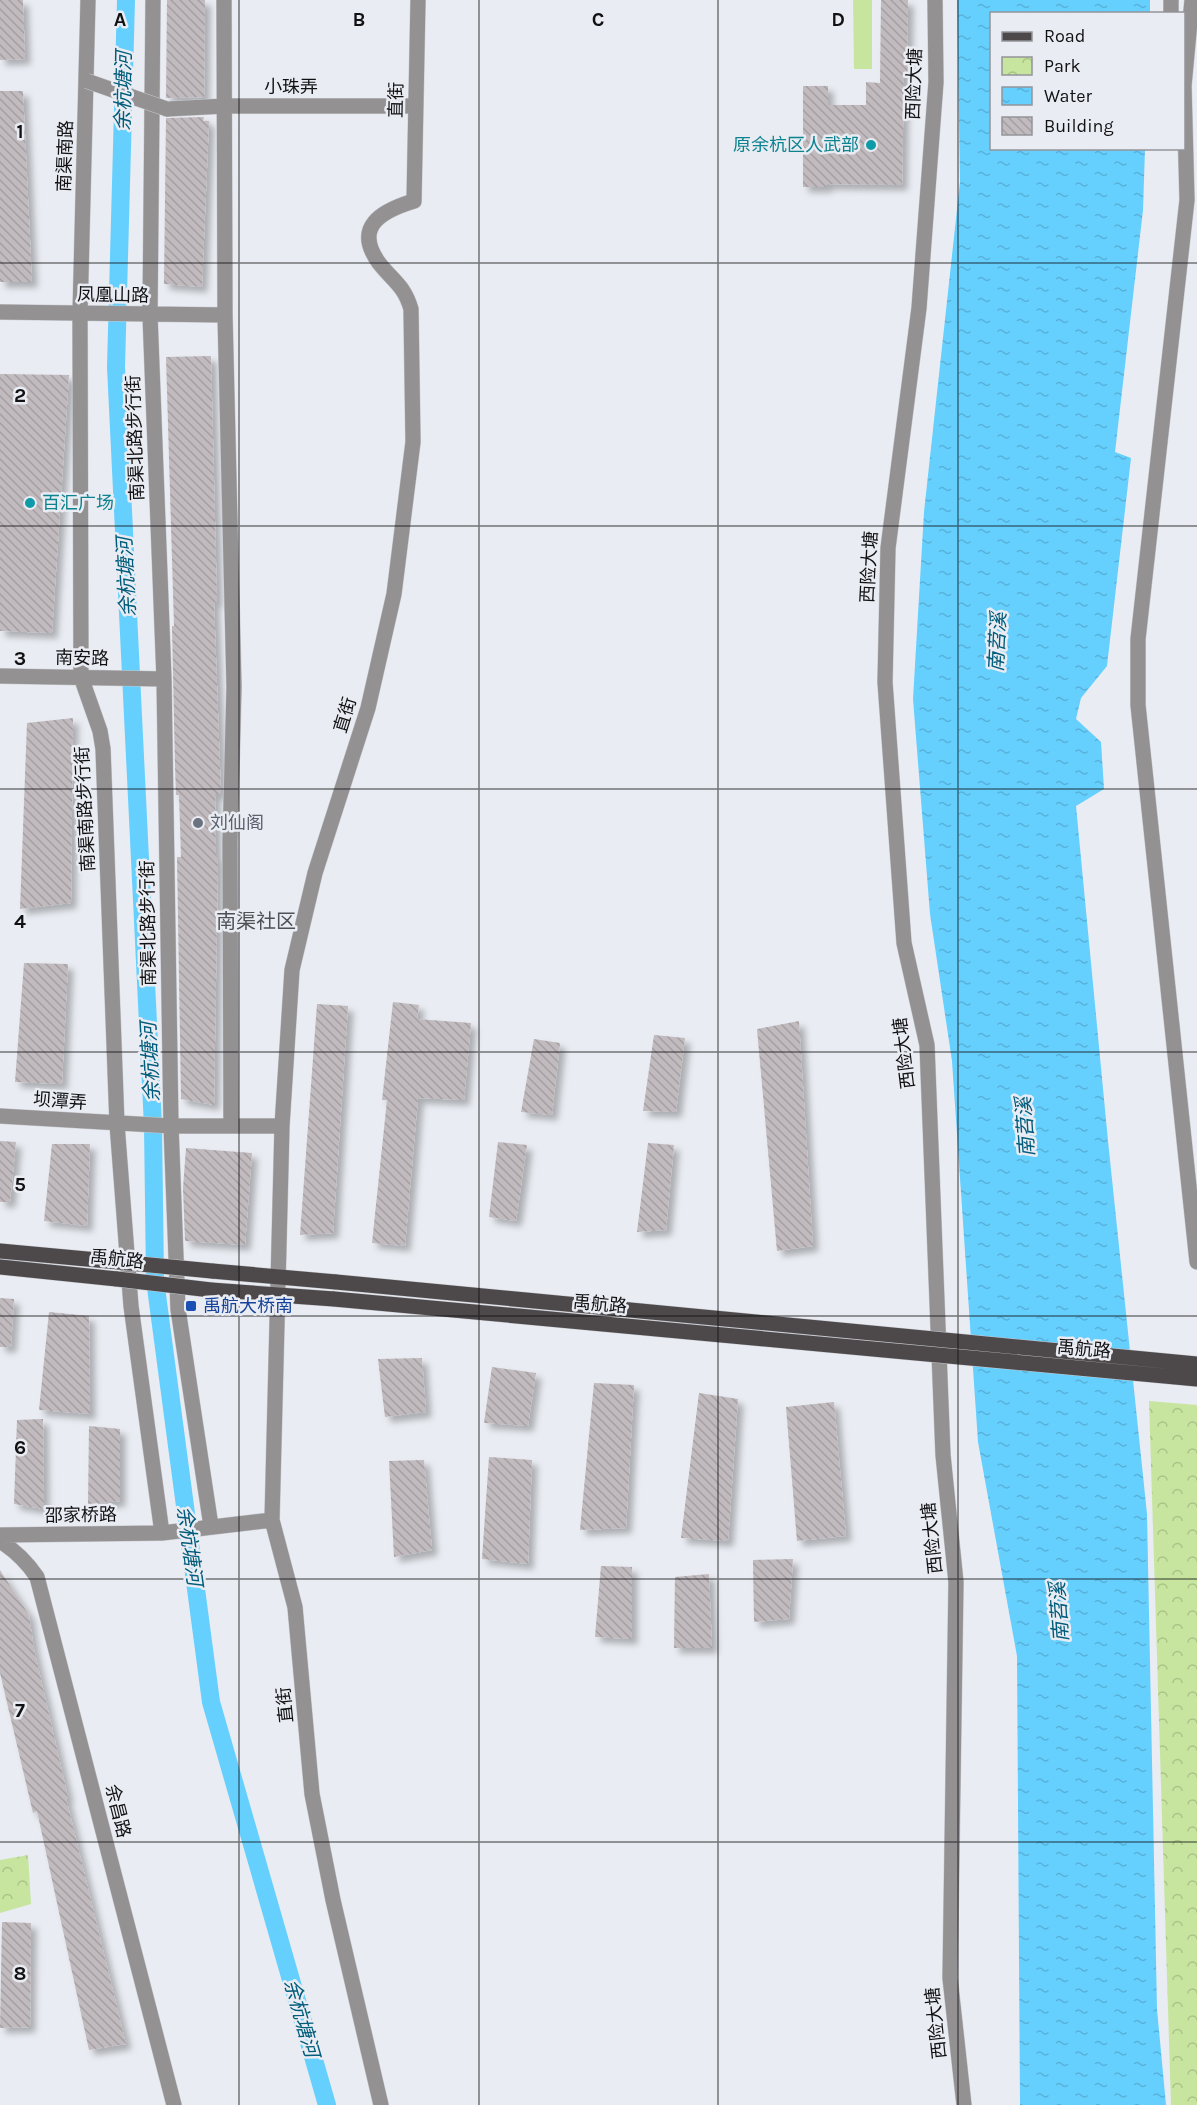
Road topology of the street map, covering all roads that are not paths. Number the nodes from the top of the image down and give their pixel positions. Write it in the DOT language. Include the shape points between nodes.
graph roads {
  1 [pos="88,0"];
  2 [pos="153,0"];
  3 [pos="224,0"];
  4 [pos="418,0"];
  5 [pos="935,0"];
  6 [pos="1192,0"];
  7 [pos="1185,74"];
  8 [pos="87,81"];
  9 [pos="225,106"];
  10 [pos="416,106"];
  11 [pos="1185,123"];
  12 [pos="0,312"];
  13 [pos="80,314"];
  14 [pos="143,315"];
  15 [pos="225,315"];
  16 [pos="0,676"];
  17 [pos="86,677"];
  18 [pos="164,679"];
  19 [pos="0,1116"];
  20 [pos="117,1124"];
  21 [pos="168,1126"];
  22 [pos="231,1126"];
  23 [pos="282,1126"];
  24 [pos="0,1251"];
  25 [pos="1197,1262"];
  26 [pos="0,1267"];
  27 [pos="277,1276"];
  28 [pos="276,1296"];
  29 [pos="1197,1364"];
  30 [pos="1197,1379"];
  31 [pos="272,1520"];
  32 [pos="211,1526"];
  33 [pos="162,1533"];
  34 [pos="0,1535"];
  35 [pos="0,1541"];
  36 [pos="174,2105"];
  37 [pos="381,2105"];
  38 [pos="964,2105"];
  1 -- 8 [label="street, 南渠南路"];
  2 -- 14 [label="street, 南渠北路步行街"];
  3 -- 9 [label="street"];
  4 -- 10 [label="street, 直街"];
  5 -- 38 [label="street, 西险大塘" via="936,82 919,308 888,548 885,682 904,943 927,1045 943,1455 956,1582 950,1978"];
  6 -- 7 [label="street"];
  8 -- 9 [label="street, 小珠弄, bridge" via="167,109"];
  8 -- 13 [label="street, 南渠南路"];
  9 -- 10 [label="street, 小珠弄"];
  9 -- 15 [label="street"];
  10 -- 23 [label="street, 直街" via="414,201 377,218 369,238 378,261 407,294 411,309 413,442 394,594 368,708 315,873 292,969"];
  11 -- 25 [label="street" via="1187,200 1138,639 1138,705"];
  12 -- 13 [label="street, 凤凰山路"];
  13 -- 14 [label="street, 凤凰山路"];
  13 -- 17 [label="street, 南渠南路步行街"];
  14 -- 15 [label="street, 凤凰山路"];
  14 -- 18 [label="street, 南渠北路步行街"];
  15 -- 22 [label="street" via="234,687"];
  16 -- 17 [label="street, 南安路"];
  17 -- 18 [label="street, 南安路"];
  17 -- 20 [label="street, 南渠南路步行街" via="103,749"];
  18 -- 21 [label="street, 南渠北路步行街"];
  19 -- 20 [label="street, 坝潭弄"];
  20 -- 21 [label="street, 坝潭弄"];
  20 -- 33 [label="street, 南渠南路步行街" via="131,1306"];
  21 -- 22 [label="street, 坝潭弄"];
  21 -- 32 [label="street, 南渠北路步行街" via="178,1309"];
  22 -- 23 [label="street, 坝潭弄"];
  23 -- 27 [label="street, 直街"];
  24 -- 27 [label="main road, 禹航路, bridge"];
  26 -- 28 [label="main road, 禹航路, bridge"];
  27 -- 28 [label="street, 直街"];
  27 -- 29 [label="main road, 禹航路, bridge"];
  28 -- 30 [label="main road, 禹航路, bridge"];
  28 -- 31 [label="street, 直街"];
  31 -- 32 [label="street, 邵家桥路"];
  31 -- 37 [label="street, 直街" via="295,1608 312,1794"];
  32 -- 33 [label="street, 邵家桥路"];
  33 -- 34 [label="street, 邵家桥路"];
  35 -- 36 [label="street, 余昌路" via="38,1577"];
}
